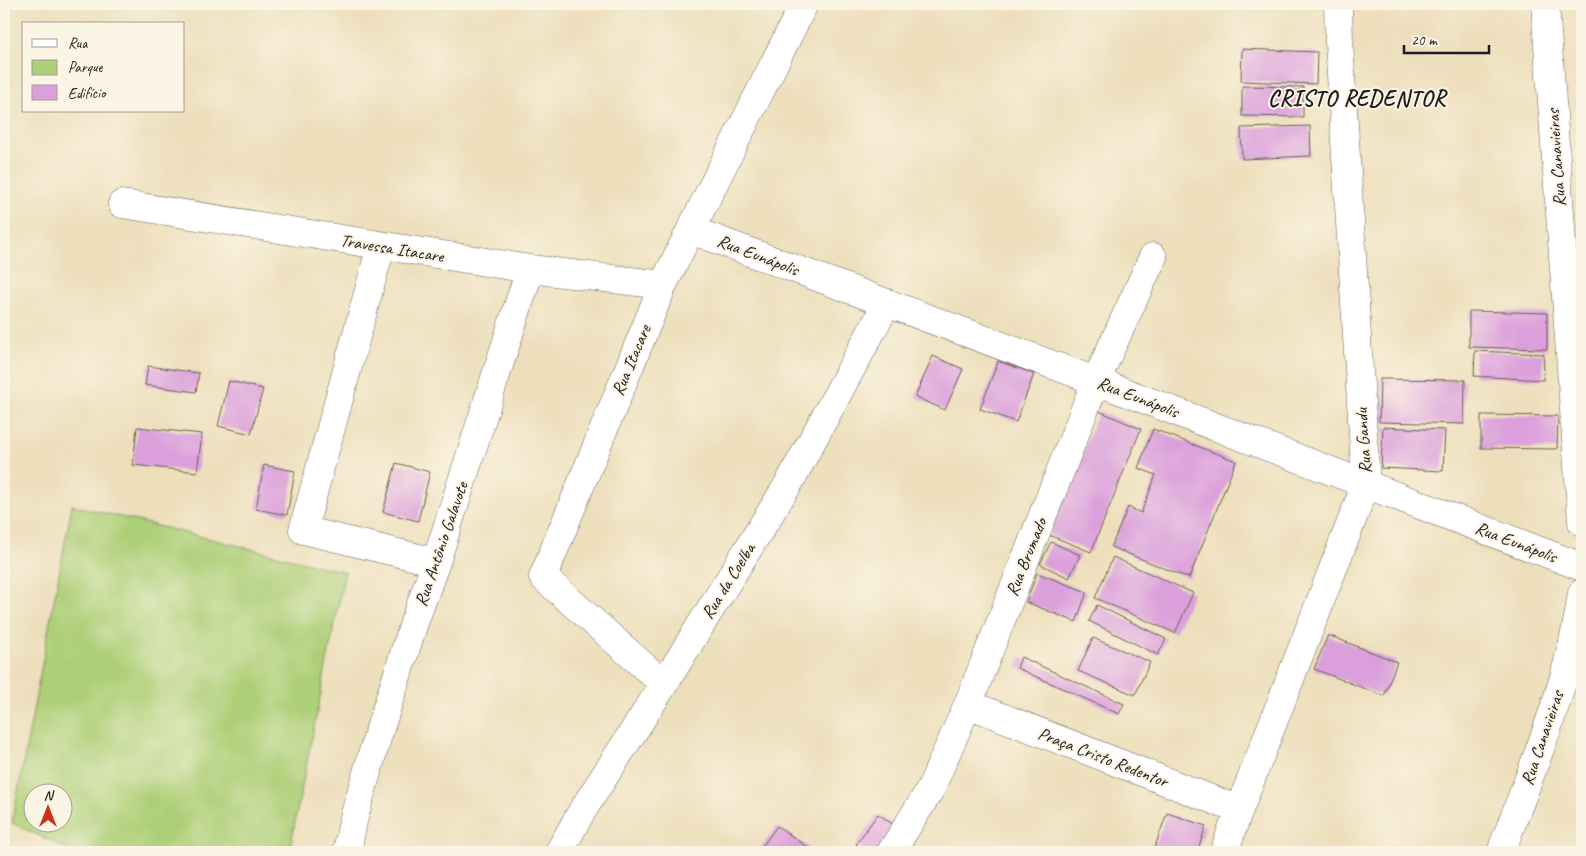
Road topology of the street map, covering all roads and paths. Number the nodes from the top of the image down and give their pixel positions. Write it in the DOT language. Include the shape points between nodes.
graph roads {
  1 [pos="804,4"];
  2 [pos="1338,4"];
  3 [pos="1545,4"];
  4 [pos="122,204"];
  5 [pos="692,230"];
  6 [pos="382,246"];
  7 [pos="1153,257"];
  8 [pos="530,269"];
  9 [pos="663,285"];
  10 [pos="887,303"];
  11 [pos="1096,381"];
  12 [pos="1366,484"];
  13 [pos="1582,522"];
  14 [pos="436,562"];
  15 [pos="1582,567"];
  16 [pos="1582,593"];
  17 [pos="664,684"];
  18 [pos="968,704"];
  19 [pos="1239,810"];
  20 [pos="347,852"];
  21 [pos="559,852"];
  22 [pos="891,852"];
  23 [pos="1224,852"];
  24 [pos="1501,852"];
  1 -- 5 [label="street, Rua Itacare"];
  2 -- 12 [label="street, Rua Gandu"];
  3 -- 13 [label="street, Rua Canavieiras"];
  4 -- 6 [label="street, Travessa Itacare"];
  5 -- 9 [label="street, Rua Itacare"];
  5 -- 10 [label="street, Rua Eunápolis"];
  6 -- 8 [label="street, Travessa Itacare"];
  6 -- 14 [label="street" via="303,530"];
  7 -- 11 [label="street, Rua Brumado"];
  8 -- 9 [label="street, Travessa Itacare"];
  8 -- 14 [label="street, Rua Antônio Galavote"];
  9 -- 17 [label="street, Rua Itacare" via="543,577"];
  10 -- 11 [label="street, Rua Eunápolis"];
  10 -- 17 [label="street, Rua da Coelba" via="790,483"];
  11 -- 12 [label="street, Rua Eunápolis"];
  11 -- 18 [label="street, Rua Brumado"];
  12 -- 15 [label="street, Rua Eunápolis"];
  12 -- 19 [label="street, Rua Gandu"];
  14 -- 20 [label="street, Rua Antônio Galavote" via="397,675 353,821"];
  16 -- 24 [label="street, Rua Canavieiras" via="1565,672"];
  17 -- 21 [label="street, Rua da Coelba"];
  18 -- 19 [label="street, Praça Cristo Redentor"];
  18 -- 22 [label="street, Rua Brumado" via="930,790"];
  19 -- 23 [label="street, Rua Gandu"];
}
